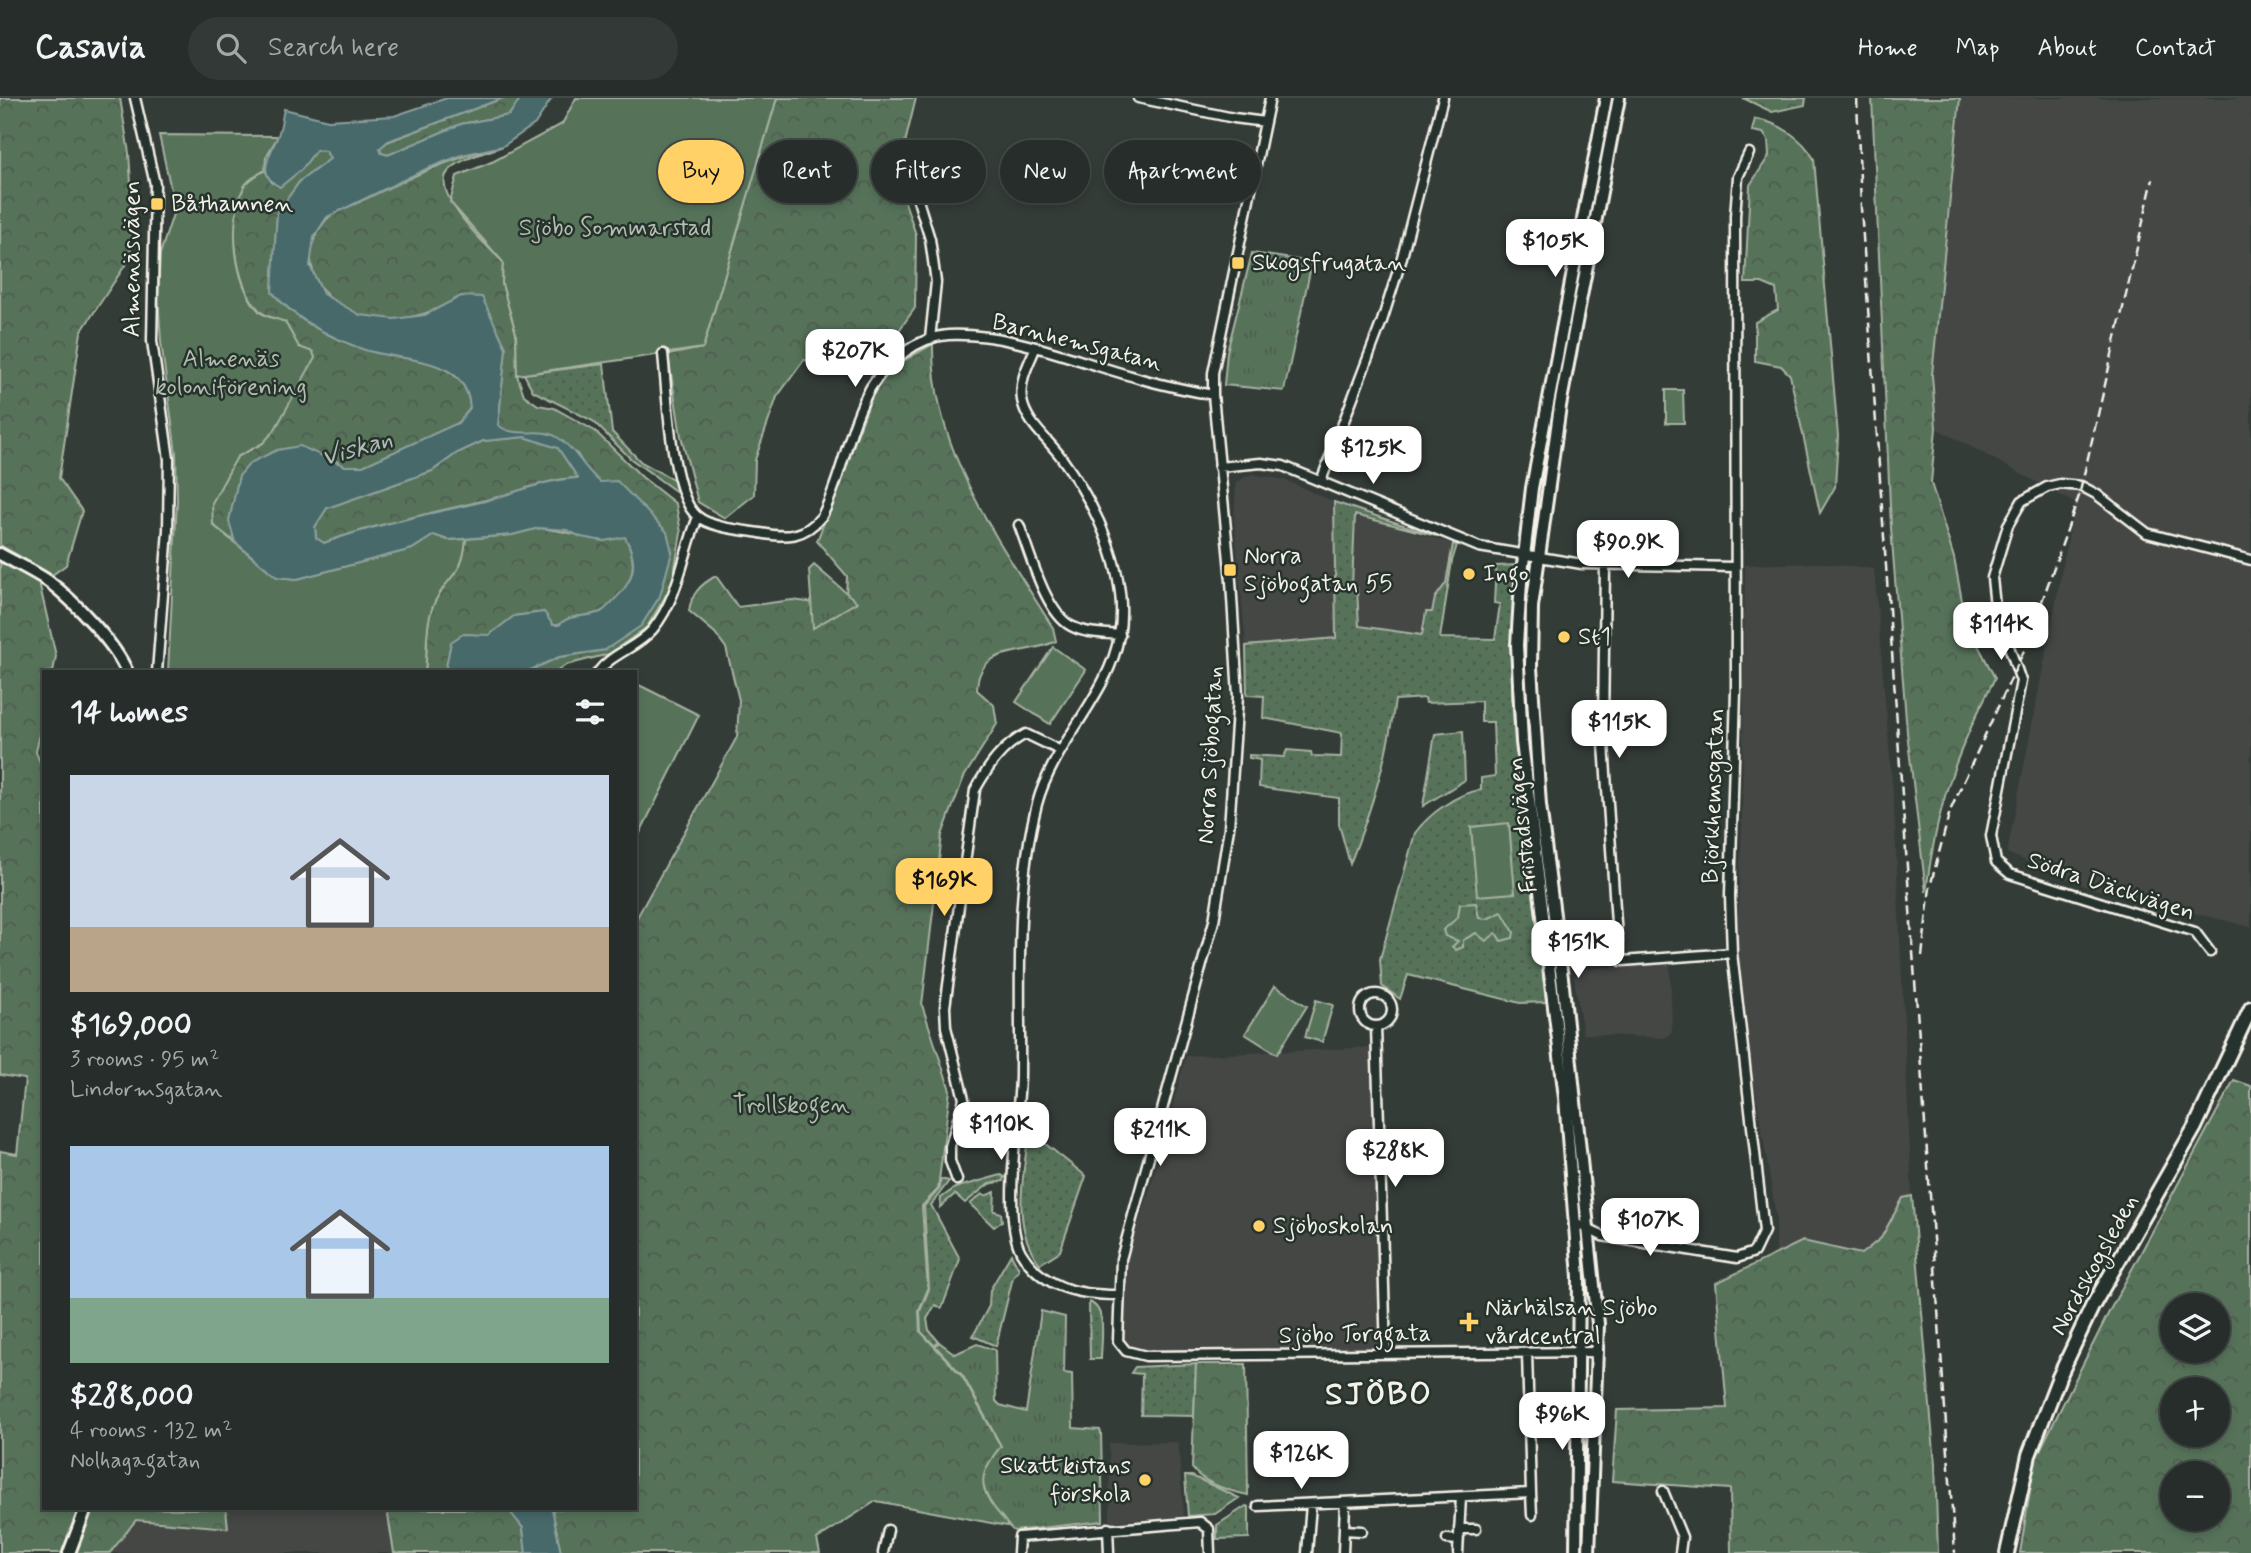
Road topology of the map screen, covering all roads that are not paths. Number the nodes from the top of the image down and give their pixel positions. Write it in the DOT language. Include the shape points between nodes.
graph roads {
  1 [pos="135,98"];
  2 [pos="1138,98"];
  3 [pos="1270,98"];
  4 [pos="1443,98"];
  5 [pos="1606,98"];
  6 [pos="1619,98"];
  7 [pos="1265,122"];
  8 [pos="1749,153"];
  9 [pos="919,203"];
  10 [pos="930,339"];
  11 [pos="1035,349"];
  12 [pos="663,354"];
  13 [pos="1213,395"];
  14 [pos="1219,467"];
  15 [pos="1321,481"];
  16 [pos="698,517"];
  17 [pos="1018,525"];
  18 [pos="0,554"];
  19 [pos="1524,555"];
  20 [pos="1538,558"];
  21 [pos="2251,560"];
  22 [pos="1605,565"];
  23 [pos="1735,567"];
  24 [pos="1120,635"];
  25 [pos="126,670"];
  26 [pos="157,670"];
  27 [pos="599,670"];
  28 [pos="1059,750"];
  29 [pos="2210,952"];
  30 [pos="1732,953"];
  31 [pos="2251,1008"];
  32 [pos="1376,1027"];
  33 [pos="957,1180"];
  34 [pos="1575,1223"];
  35 [pos="1589,1230"];
  36 [pos="1118,1295"];
  37 [pos="1118,1341"];
  38 [pos="1580,1352"];
  39 [pos="1598,1352"];
  40 [pos="1386,1353"];
  41 [pos="1527,1353"];
  42 [pos="1663,1491"];
  43 [pos="1531,1493"];
  44 [pos="1461,1497"];
  45 [pos="1345,1504"];
  46 [pos="1311,1505"];
  47 [pos="1258,1506"];
  48 [pos="85,1510"];
  49 [pos="1532,1515"];
  50 [pos="1108,1528"];
  51 [pos="1459,1529"];
  52 [pos="1476,1529"];
  53 [pos="888,1530"];
  54 [pos="1344,1530"];
  55 [pos="1362,1531"];
  56 [pos="1447,1539"];
  57 [pos="1458,1540"];
  58 [pos="69,1553"];
  59 [pos="883,1553"];
  60 [pos="1018,1553"];
  61 [pos="1109,1553"];
  62 [pos="1210,1553"];
  63 [pos="1307,1553"];
  64 [pos="1343,1553"];
  65 [pos="1458,1553"];
  66 [pos="1576,1553"];
  67 [pos="1590,1553"];
  68 [pos="1680,1553"];
  69 [pos="2007,1553"];
  1 -- 26 [label="street, Almenäsvägen" via="155,184 152,341 169,459"];
  2 -- 7 [label="street"];
  3 -- 7 [label="street, Norra Sjöbogatan"];
  4 -- 15 [label="street" via="1394,285"];
  5 -- 19 [label="street, Fristadsvägen" via="1540,441"];
  6 -- 20 [label="street, Fristadsvägen" via="1560,406"];
  7 -- 13 [label="street, Norra Sjöbogatan" via="1216,352"];
  8 -- 23 [label="street, Björkhemsgatan" via="1738,177 1735,216"];
  9 -- 10 [label="street" via="936,282"];
  10 -- 11 [label="street, Barnhemsgatan" via="948,335 997,339"];
  10 -- 16 [label="street, Barnhemsgatan" via="891,362 870,389 829,502 811,529 785,537"];
  11 -- 13 [label="street, Barnhemsgatan"];
  11 -- 24 [label="street" via="1023,378 1022,403 1078,482 1110,547 1119,594"];
  12 -- 16 [label="street" via="672,448 690,506"];
  13 -- 14 [label="street, Norra Sjöbogatan"];
  14 -- 15 [label="street" via="1272,463"];
  14 -- 36 [label="street, Norra Sjöbogatan" via="1238,696 1229,828 1214,921 1124,1247"];
  15 -- 19 [label="street" via="1479,547"];
  16 -- 27 [label="street" via="670,601 653,629"];
  17 -- 24 [label="street" via="1060,617 1080,630"];
  18 -- 25 [label="street" via="62,594"];
  19 -- 20 [label="street"];
  19 -- 34 [label="street, Fristadsvägen" via="1517,645 1522,742 1565,1097"];
  20 -- 22 [label="street"];
  20 -- 35 [label="street, Fristadsvägen" via="1532,607 1540,804"];
  21 -- 29 [label="street, Södra Däckvägen" via="2161,539 2088,489 2060,484 2022,501 2008,525 1992,578 1995,606 2021,681 1991,836 1996,862 2010,874 2196,932"];
  22 -- 23 [label="street"];
  22 -- 30 [label="street" via="1603,729 1618,953 1622,961"];
  23 -- 30 [label="street, Björkhemsgatan"];
  24 -- 28 [label="street" via="1111,665"];
  28 -- 33 [label="street" via="1026,734 1012,741 988,766 975,790 945,1007 964,1099 950,1146"];
  28 -- 36 [label="street" via="1037,803 1024,886 1012,1221 1020,1250 1038,1276 1068,1290"];
  30 -- 35 [label="street, Björkhemsgatan" via="1764,1226 1759,1246 1737,1258"];
  31 -- 69 [label="main road, Nordskogsleden" via="2195,1127 2092,1307 2059,1377 2029,1455"];
  32 -- 32 [label="street" via="1387,1023 1392,1012 1390,1001 1376,993 1360,1007 1365,1022"];
  32 -- 40 [label="street"];
  34 -- 35 [label="street, Björkhemsgatan"];
  34 -- 38 [label="street, Fristadsvägen"];
  35 -- 39 [label="street, Fristadsvägen"];
  36 -- 37 [label="street, Norra Sjöbogatan"];
  37 -- 40 [label="street, Sjöbo Torggata" via="1126,1351 1146,1356"];
  38 -- 39 [label="street, Sjöbo Torggata"];
  38 -- 41 [label="street, Sjöbo Torggata"];
  38 -- 66 [label="street, Fristadsvägen"];
  39 -- 67 [label="street, Fristadsvägen"];
  40 -- 41 [label="street, Sjöbo Torggata"];
  41 -- 43 [label="street"];
  42 -- 68 [label="street" via="1682,1537"];
  43 -- 44 [label="street"];
  43 -- 49 [label="street"];
  44 -- 45 [label="street"];
  44 -- 51 [label="street"];
  45 -- 46 [label="street"];
  45 -- 54 [label="street"];
  46 -- 47 [label="street"];
  46 -- 63 [label="street"];
  48 -- 58 [label="street"];
  50 -- 60 [label="street" via="1019,1537"];
  50 -- 61 [label="street"];
  50 -- 62 [label="street" via="1200,1522 1208,1525"];
  51 -- 52 [label="street"];
  51 -- 57 [label="street"];
  53 -- 59 [label="street"];
  54 -- 55 [label="street"];
  54 -- 64 [label="street"];
  56 -- 57 [label="street"];
  57 -- 65 [label="street"];
}
